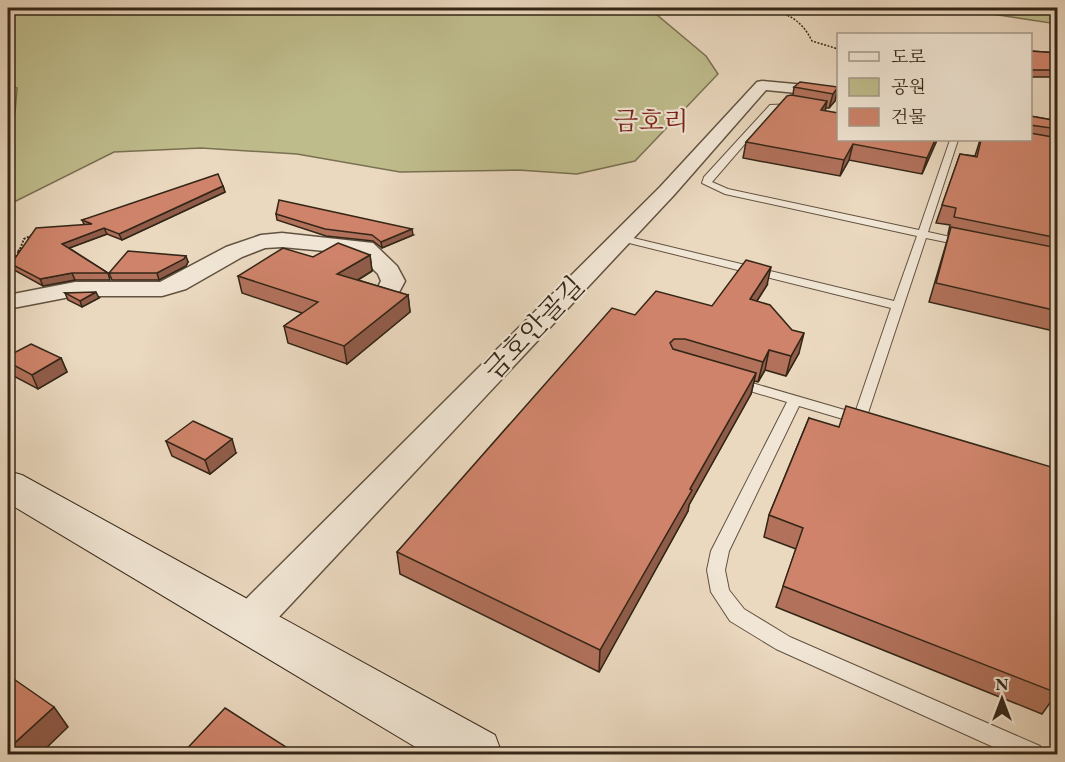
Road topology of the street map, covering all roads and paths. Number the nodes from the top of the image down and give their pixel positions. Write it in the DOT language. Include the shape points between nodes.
graph roads {
  1 [pos="764,8"];
  2 [pos="837,49"];
  3 [pos="837,93"];
  4 [pos="808,108"];
  5 [pos="954,141"];
  6 [pos="41,233"];
  7 [pos="922,234"];
  8 [pos="621,238"];
  9 [pos="979,246"];
  10 [pos="8,262"];
  11 [pos="388,291"];
  12 [pos="8,302"];
  13 [pos="898,306"];
  14 [pos="719,377"];
  15 [pos="795,400"];
  16 [pos="8,485"];
  17 [pos="249,622"];
  18 [pos="476,754"];
  19 [pos="1032,754"];
  1 -- 2 [label="path" via="799,18 812,41"];
  3 -- 8 [label="street, 금호안골길" via="762,85"];
  4 -- 7 [label="lane" via="773,107 708,183 725,191"];
  5 -- 7 [label="lane"];
  6 -- 10 [label="path" via="24,239 18,254"];
  7 -- 9 [label="lane"];
  7 -- 13 [label="lane"];
  8 -- 13 [label="lane"];
  8 -- 17 [label="street, 금호안골길"];
  11 -- 12 [label="street" via="393,281 389,271 365,248 282,240 261,242 234,252 162,289 75,289"];
  13 -- 15 [label="lane" via="865,421"];
  14 -- 15 [label="lane"];
  15 -- 19 [label="lane" via="720,551 716,570 720,592 737,615 783,643"];
  16 -- 17 [label="street"];
  17 -- 18 [label="street"];
}
